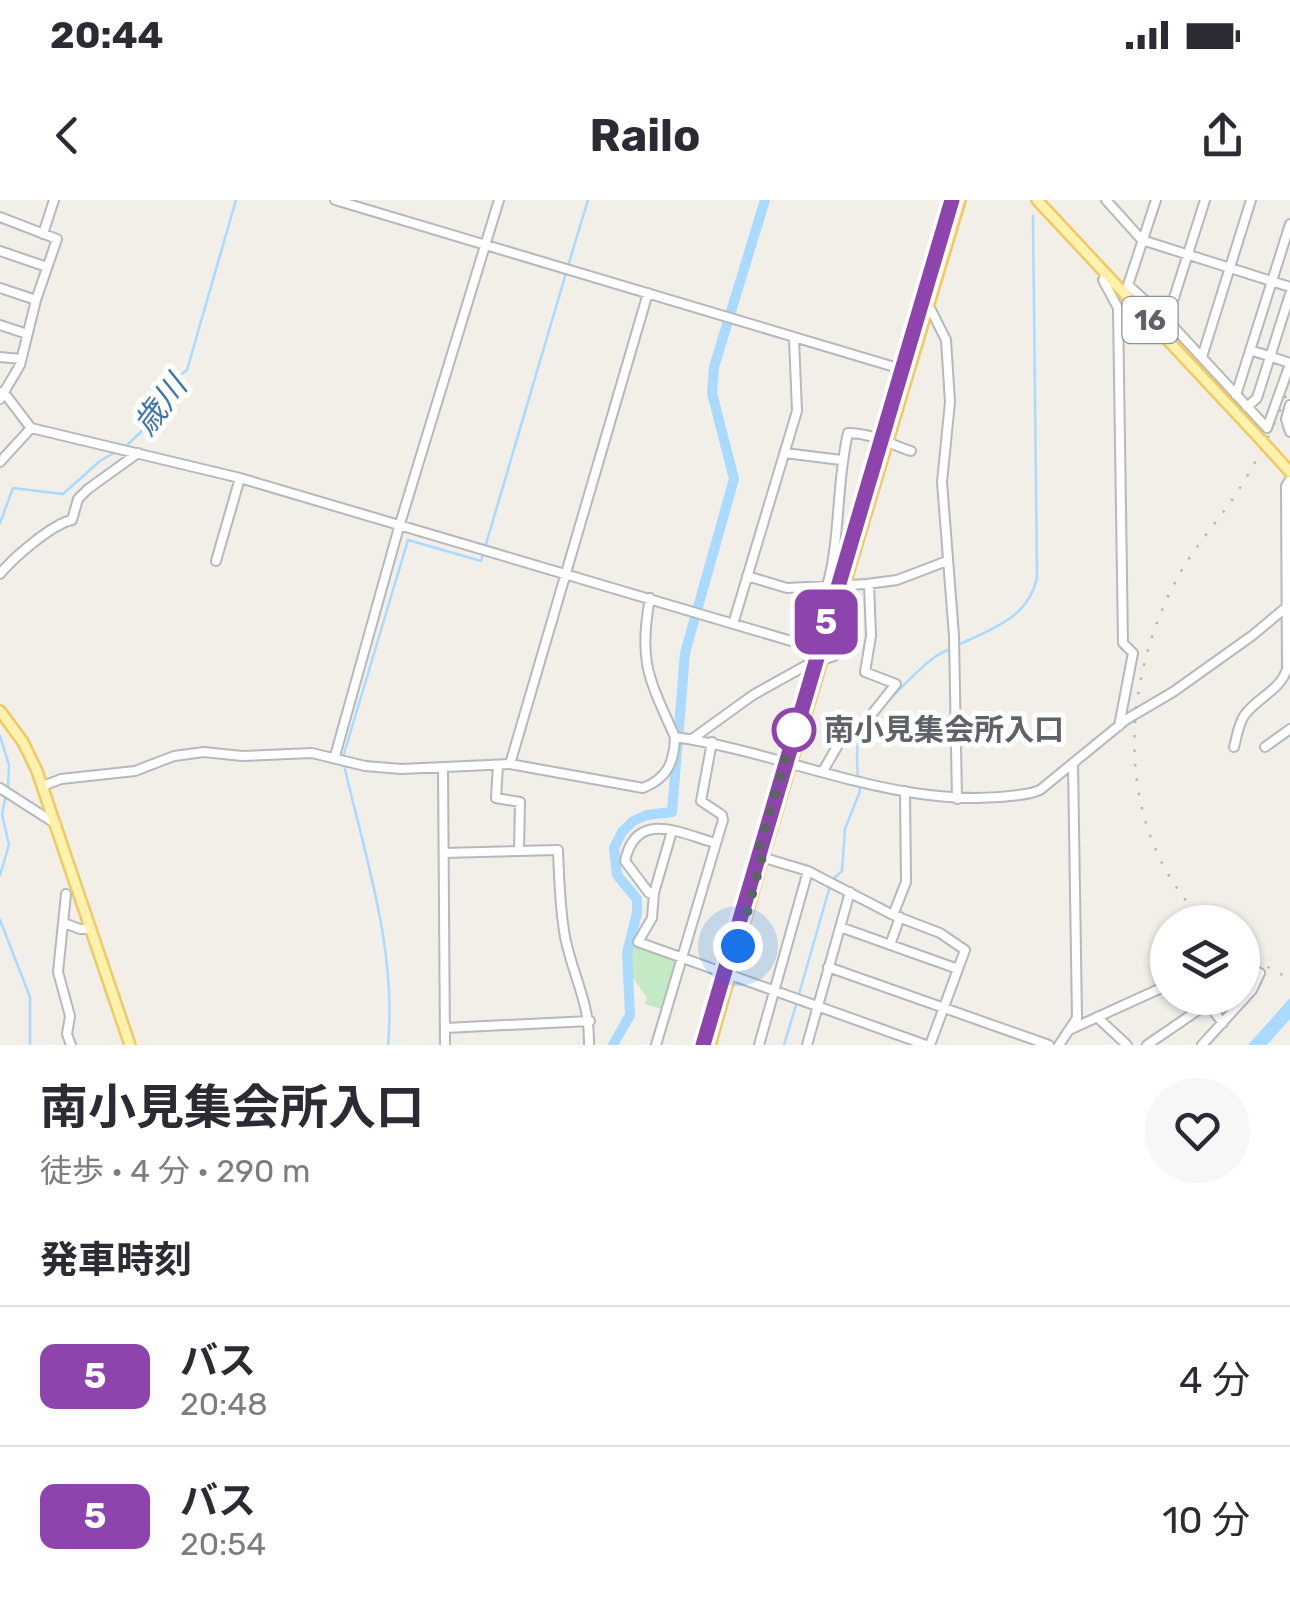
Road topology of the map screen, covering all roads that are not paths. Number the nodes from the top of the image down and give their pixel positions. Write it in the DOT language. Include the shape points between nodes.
graph roads {
  1 [pos="40,200"];
  2 [pos="335,200"];
  3 [pos="499,200"];
  4 [pos="956,200"];
  5 [pos="1036,200"];
  6 [pos="1106,200"];
  7 [pos="1156,200"];
  8 [pos="1205,200"];
  9 [pos="1251,200"];
  10 [pos="53,202"];
  11 [pos="0,218"];
  12 [pos="1290,224"];
  13 [pos="44,234"];
  14 [pos="1142,240"];
  15 [pos="486,245"];
  16 [pos="0,250"];
  17 [pos="1188,255"];
  18 [pos="47,268"];
  19 [pos="1230,268"];
  20 [pos="1106,274"];
  21 [pos="1272,282"];
  22 [pos="0,288"];
  23 [pos="1127,290"];
  24 [pos="1290,291"];
  25 [pos="648,293"];
  26 [pos="36,300"];
  27 [pos="924,308"];
  28 [pos="1167,320"];
  29 [pos="0,324"];
  30 [pos="28,334"];
  31 [pos="794,338"];
  32 [pos="1250,350"];
  33 [pos="1270,356"];
  34 [pos="0,357"];
  35 [pos="1202,357"];
  36 [pos="21,359"];
  37 [pos="1290,363"];
  38 [pos="905,370"];
  39 [pos="1233,393"];
  40 [pos="2,395"];
  41 [pos="1290,405"];
  42 [pos="1247,407"];
  43 [pos="31,428"];
  44 [pos="1290,432"];
  45 [pos="884,442"];
  46 [pos="911,451"];
  47 [pos="138,453"];
  48 [pos="785,453"];
  49 [pos="842,460"];
  50 [pos="0,462"];
  51 [pos="1290,472"];
  52 [pos="240,478"];
  53 [pos="1289,481"];
  54 [pos="399,527"];
  55 [pos="216,561"];
  56 [pos="947,562"];
  57 [pos="0,574"];
  58 [pos="566,574"];
  59 [pos="748,576"];
  60 [pos="869,584"];
  61 [pos="836,586"];
  62 [pos="650,598"];
  63 [pos="1288,605"];
  64 [pos="733,624"];
  65 [pos="836,636"];
  66 [pos="819,657"];
  67 [pos="0,711"];
  68 [pos="1119,726"];
  69 [pos="1290,729"];
  70 [pos="675,737"];
  71 [pos="692,739"];
  72 [pos="712,742"];
  73 [pos="1234,747"];
  74 [pos="1265,747"];
  75 [pos="334,756"];
  76 [pos="788,762"];
  77 [pos="1074,763"];
  78 [pos="510,764"];
  79 [pos="498,765"];
  80 [pos="443,768"];
  81 [pos="823,771"];
  82 [pos="43,786"];
  83 [pos="0,788"];
  84 [pos="906,791"];
  85 [pos="957,799"];
  86 [pos="56,824"];
  87 [pos="672,831"];
  88 [pos="716,843"];
  89 [pos="519,851"];
  90 [pos="444,853"];
  91 [pos="760,856"];
  92 [pos="808,871"];
  93 [pos="850,892"];
  94 [pos="654,893"];
  95 [pos="66,894"];
  96 [pos="896,916"];
  97 [pos="64,923"];
  98 [pos="840,927"];
  99 [pos="91,928"];
  100 [pos="890,945"];
  101 [pos="681,959"];
  102 [pos="828,966"];
  103 [pos="958,969"];
  104 [pos="726,975"];
  105 [pos="774,992"];
  106 [pos="1150,993"];
  107 [pos="817,1007"];
  108 [pos="943,1007"];
  109 [pos="1185,1015"];
  110 [pos="1217,1015"];
  111 [pos="1230,1015"];
  112 [pos="1097,1017"];
  113 [pos="590,1021"];
  114 [pos="1223,1023"];
  115 [pos="445,1028"];
  116 [pos="1065,1032"];
  117 [pos="71,1045"];
  118 [pos="130,1045"];
  119 [pos="445,1045"];
  120 [pos="588,1045"];
  121 [pos="656,1045"];
  122 [pos="706,1045"];
  123 [pos="760,1045"];
  124 [pos="807,1045"];
  125 [pos="928,1045"];
  126 [pos="1049,1045"];
  127 [pos="1059,1045"];
  128 [pos="1127,1045"];
  129 [pos="1146,1045"];
  130 [pos="1202,1045"];
  1 -- 10 [label="street"];
  2 -- 15 [label="street"];
  3 -- 15 [label="street"];
  4 -- 27 [label="main road"];
  5 -- 20 [label="main road, 16"];
  6 -- 14 [label="street"];
  7 -- 14 [label="street"];
  8 -- 17 [label="street"];
  9 -- 19 [label="street"];
  10 -- 13 [label="street"];
  11 -- 13 [label="street"];
  12 -- 21 [label="street"];
  13 -- 18 [label="street" via="57,239"];
  14 -- 17 [label="street"];
  14 -- 23 [label="street"];
  15 -- 25 [label="street"];
  15 -- 54 [label="street"];
  16 -- 18 [label="street"];
  17 -- 19 [label="street"];
  17 -- 28 [label="street"];
  18 -- 26 [label="street"];
  19 -- 21 [label="street"];
  19 -- 35 [label="street"];
  20 -- 23 [label="main road, 16"];
  20 -- 68 [label="street" via="1118,308 1122,643 1134,653"];
  21 -- 24 [label="street"];
  21 -- 32 [label="street"];
  22 -- 26 [label="street"];
  23 -- 28 [label="street"];
  23 -- 51 [label="main road, 16, bridge"];
  24 -- 33 [label="street"];
  25 -- 31 [label="street"];
  25 -- 58 [label="street"];
  26 -- 30 [label="street"];
  27 -- 38 [label="main road"];
  27 -- 56 [label="street" via="946,340"];
  28 -- 35 [label="street"];
  29 -- 30 [label="street"];
  30 -- 36 [label="street"];
  31 -- 38 [label="street"];
  31 -- 48 [label="street" via="797,411"];
  32 -- 33 [label="street"];
  32 -- 39 [label="street"];
  33 -- 37 [label="street"];
  33 -- 42 [label="street" via="1257,398"];
  34 -- 36 [label="street"];
  35 -- 39 [label="street"];
  36 -- 40 [label="street"];
  37 -- 42 [label="street" via="1266,428"];
  38 -- 45 [label="main road"];
  39 -- 42 [label="street"];
  40 -- 43 [label="street"];
  41 -- 44 [label="street"];
  43 -- 47 [label="street"];
  43 -- 50 [label="street"];
  45 -- 46 [label="street"];
  45 -- 49 [label="street" via="848,433"];
  45 -- 61 [label="main road"];
  47 -- 52 [label="street"];
  47 -- 57 [label="street" via="88,489 72,520"];
  48 -- 49 [label="street"];
  48 -- 59 [label="street"];
  49 -- 61 [label="street"];
  52 -- 54 [label="street"];
  52 -- 55 [label="street"];
  53 -- 63 [label="street"];
  54 -- 58 [label="street"];
  54 -- 75 [label="street"];
  56 -- 60 [label="street"];
  56 -- 85 [label="street"];
  58 -- 62 [label="street"];
  58 -- 78 [label="street"];
  59 -- 61 [label="street" via="788,588"];
  59 -- 64 [label="street"];
  60 -- 61 [label="street"];
  60 -- 81 [label="street" via="865,672 896,684 838,745"];
  61 -- 66 [label="main road"];
  62 -- 64 [label="street"];
  62 -- 70 [label="street" via="643,660"];
  63 -- 68 [label="street"];
  63 -- 73 [label="street" via="1284,677 1241,720"];
  64 -- 66 [label="street"];
  65 -- 66 [label="street" via="837,654"];
  66 -- 71 [label="street"];
  66 -- 76 [label="main road"];
  67 -- 82 [label="main road" via="24,742"];
  68 -- 77 [label="street"];
  69 -- 74 [label="street"];
  70 -- 71 [label="street"];
  70 -- 78 [label="street" via="667,772 642,788"];
  71 -- 72 [label="street"];
  72 -- 76 [label="street"];
  72 -- 88 [label="street" via="701,801 723,817"];
  75 -- 80 [label="street" via="365,766"];
  75 -- 82 [label="street" via="190,753 135,772"];
  76 -- 81 [label="street"];
  76 -- 91 [label="main road"];
  77 -- 85 [label="street" via="1031,793"];
  77 -- 116 [label="street" via="1077,1018"];
  78 -- 79 [label="street"];
  79 -- 80 [label="street"];
  79 -- 89 [label="street" via="496,798 520,802"];
  80 -- 90 [label="street"];
  81 -- 84 [label="street"];
  82 -- 86 [label="main road"];
  83 -- 86 [label="street"];
  84 -- 85 [label="street"];
  84 -- 96 [label="street" via="906,882"];
  86 -- 99 [label="main road"];
  87 -- 88 [label="street"];
  87 -- 94 [label="street"];
  87 -- 94 [label="street" via="650,827 628,848 625,861"];
  88 -- 101 [label="street"];
  89 -- 90 [label="street"];
  89 -- 113 [label="street" via="558,850 566,942"];
  90 -- 115 [label="street"];
  91 -- 92 [label="street"];
  91 -- 104 [label="main road"];
  92 -- 93 [label="street"];
  92 -- 105 [label="street"];
  93 -- 96 [label="street"];
  93 -- 98 [label="street"];
  94 -- 101 [label="street" via="652,918 638,942"];
  95 -- 97 [label="street"];
  96 -- 100 [label="street"];
  96 -- 103 [label="street" via="966,950"];
  97 -- 99 [label="street"];
  97 -- 117 [label="street" via="58,972"];
  98 -- 100 [label="street"];
  98 -- 102 [label="street"];
  99 -- 118 [label="main road"];
  100 -- 103 [label="street"];
  101 -- 104 [label="street"];
  101 -- 121 [label="street"];
  102 -- 107 [label="street"];
  102 -- 108 [label="street"];
  103 -- 108 [label="street"];
  104 -- 105 [label="street"];
  104 -- 122 [label="main road"];
  105 -- 107 [label="street"];
  105 -- 123 [label="street"];
  106 -- 112 [label="street"];
  107 -- 124 [label="street"];
  107 -- 125 [label="street"];
  108 -- 125 [label="street"];
  108 -- 126 [label="street"];
  109 -- 129 [label="street"];
  110 -- 114 [label="street"];
  111 -- 114 [label="street"];
  112 -- 116 [label="street"];
  112 -- 128 [label="street"];
  113 -- 115 [label="street"];
  113 -- 120 [label="street"];
  114 -- 130 [label="street"];
  115 -- 119 [label="street"];
  116 -- 127 [label="street"];
}
